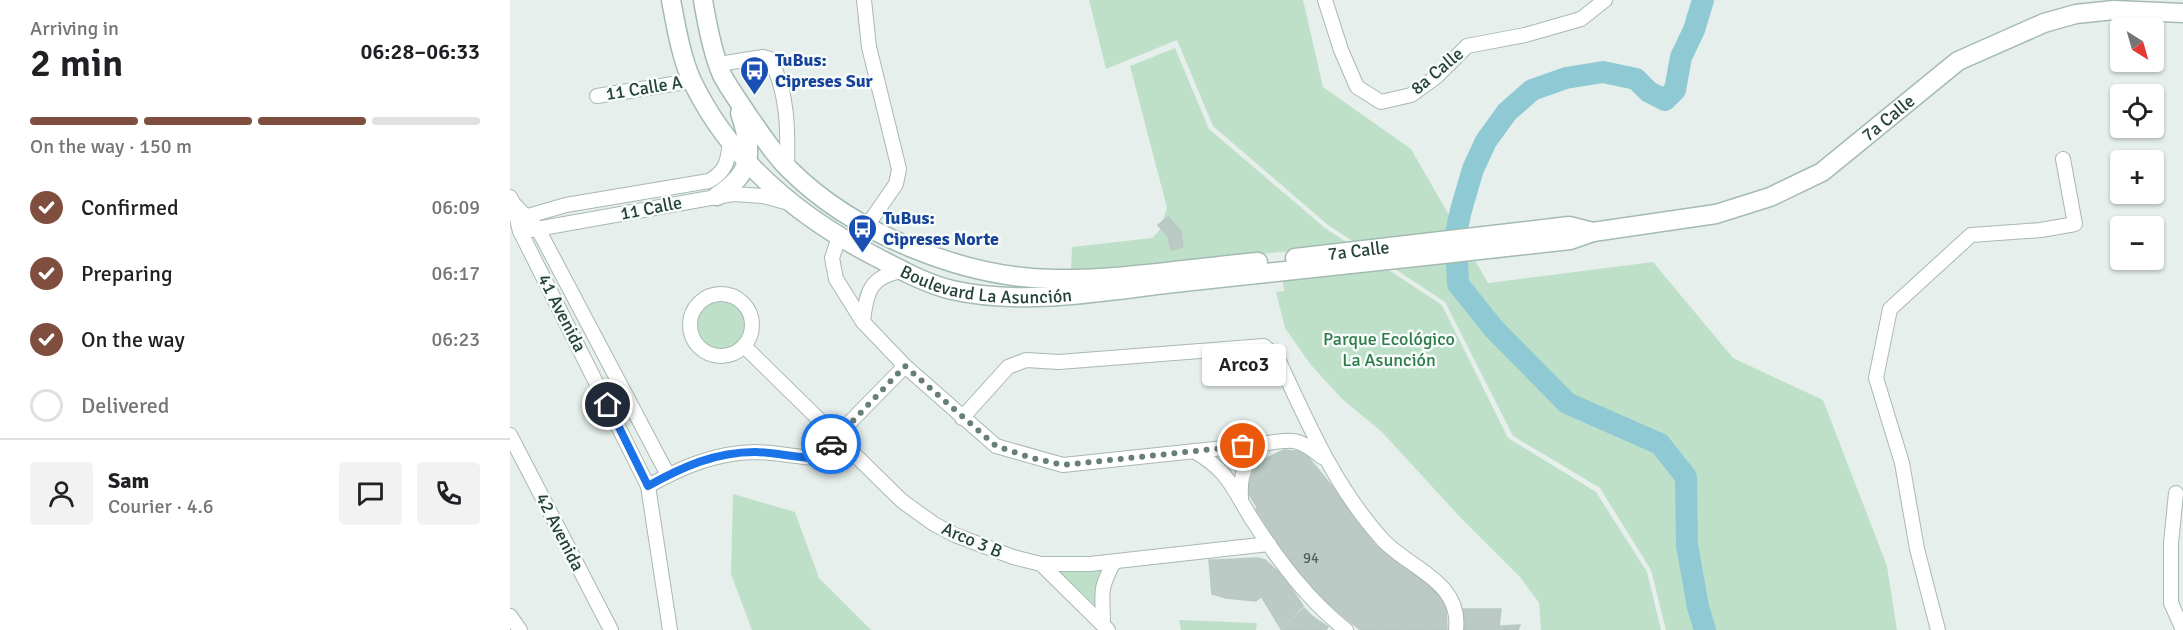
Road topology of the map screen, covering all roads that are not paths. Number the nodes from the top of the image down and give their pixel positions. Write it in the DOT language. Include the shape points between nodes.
graph roads {
  1 [pos="671,0"];
  2 [pos="703,0"];
  3 [pos="864,0"];
  4 [pos="1325,0"];
  5 [pos="1605,0"];
  6 [pos="2183,13"];
  7 [pos="719,64"];
  8 [pos="692,81"];
  9 [pos="732,92"];
  10 [pos="597,96"];
  11 [pos="730,141"];
  12 [pos="2063,159"];
  13 [pos="747,164"];
  14 [pos="787,167"];
  15 [pos="717,196"];
  16 [pos="513,201"];
  17 [pos="791,203"];
  18 [pos="517,224"];
  19 [pos="869,226"];
  20 [pos="538,229"];
  21 [pos="846,241"];
  22 [pos="1261,268"];
  23 [pos="902,271"];
  24 [pos="984,273"];
  25 [pos="1125,274"];
  26 [pos="952,290"];
  27 [pos="863,322"];
  28 [pos="744,346"];
  29 [pos="905,366"];
  30 [pos="1302,410"];
  31 [pos="962,418"];
  32 [pos="510,435"];
  33 [pos="838,436"];
  34 [pos="1287,439"];
  35 [pos="1262,444"];
  36 [pos="1194,452"];
  37 [pos="1324,458"];
  38 [pos="668,475"];
  39 [pos="648,486"];
  40 [pos="2176,493"];
  41 [pos="1241,500"];
  42 [pos="2177,540"];
  43 [pos="1269,544"];
  44 [pos="1114,562"];
  45 [pos="1041,564"];
  46 [pos="510,616"];
  47 [pos="1106,627"];
  48 [pos="665,629"];
  49 [pos="520,630"];
  50 [pos="611,630"];
  51 [pos="1346,630"];
  52 [pos="1456,630"];
  53 [pos="1938,630"];
  54 [pos="2182,630"];
  1 -- 8 [label="main road, Boulevard La Asunción"];
  2 -- 7 [label="main road, Boulevard La Asunción"];
  3 -- 19 [label="street" via="869,47 895,160 888,183 890,192"];
  4 -- 5 [label="street, 8a Calle" via="1357,87 1381,102 1411,95 1467,46 1581,19"];
  6 -- 22 [label="main road, 7a Calle" via="2114,10 2076,14 2044,23 1958,60 1822,172 1770,197 1716,214 1593,232"];
  7 -- 9 [label="main road, Boulevard La Asunción"];
  7 -- 14 [label="street" via="770,59 789,126"];
  8 -- 10 [label="street, 11 Calle A"];
  8 -- 11 [label="main road, Boulevard La Asunción"];
  9 -- 13 [label="main road" via="747,136"];
  9 -- 14 [label="main road, Boulevard La Asunción"];
  11 -- 13 [label="main road, Boulevard La Asunción"];
  11 -- 18 [label="street, 11 Calle" via="726,167 709,181 566,205"];
  12 -- 53 [label="street" via="2075,224 1971,235 1890,309 1876,378 1902,464 1917,549"];
  13 -- 15 [label="main road" via="739,179"];
  13 -- 17 [label="main road, Boulevard La Asunción"];
  14 -- 19 [label="main road, Boulevard La Asunción" via="829,201"];
  15 -- 17 [label="street, 11 Calle" via="763,196"];
  15 -- 20 [label="street, 11 Calle"];
  16 -- 18 [label="street, 41 Avenida"];
  17 -- 21 [label="main road, Boulevard La Asunción"];
  18 -- 20 [label="street, 11 Calle"];
  18 -- 39 [label="street, 41 Avenida"];
  19 -- 21 [label="street"];
  19 -- 24 [label="main road, Boulevard La Asunción" via="922,253"];
  20 -- 38 [label="street, 41 Avenida"];
  21 -- 23 [label="main road, Boulevard La Asunción"];
  21 -- 27 [label="street" via="832,258 836,279"];
  22 -- 25 [label="main road, 7a Calle"];
  22 -- 26 [label="main road, Boulevard La Asunción" via="1046,296"];
  23 -- 26 [label="main road, Boulevard La Asunción"];
  23 -- 27 [label="street" via="887,273 875,282 865,303"];
  24 -- 25 [label="main road, Boulevard La Asunción" via="1053,279"];
  24 -- 26 [label="main road"];
  27 -- 29 [label="street"];
  28 -- 28 [label="street" via="752,328 741,301 722,294 703,299 696,306 689,326 697,346 725,356"];
  28 -- 33 [label="street, Arco 3 B"];
  29 -- 31 [label="street"];
  29 -- 33 [label="street"];
  30 -- 31 [label="street" via="1277,357 1264,346 1059,362 1026,360 1008,367"];
  30 -- 34 [label="street" via="1298,428"];
  30 -- 37 [label="street"];
  31 -- 36 [label="street" via="996,446 1063,465"];
  32 -- 50 [label="street, 42 Avenida"];
  33 -- 38 [label="street" via="816,458 756,452 721,455"];
  33 -- 45 [label="street, Arco 3 B" via="902,501 934,524 1012,558"];
  34 -- 35 [label="street"];
  34 -- 37 [label="street" via="1303,442"];
  35 -- 36 [label="street"];
  35 -- 41 [label="street" via="1244,465 1239,482"];
  36 -- 41 [label="street" via="1221,469"];
  37 -- 52 [label="street" via="1384,542 1430,575 1451,597 1456,609"];
  38 -- 39 [label="street"];
  39 -- 48 [label="street, 41 Avenida"];
  40 -- 42 [label="street"];
  41 -- 43 [label="street"];
  42 -- 54 [label="street" via="2170,603"];
  43 -- 44 [label="street, Arco 3 B"];
  43 -- 51 [label="street" via="1304,591"];
  44 -- 45 [label="street, Arco 3 B"];
  44 -- 47 [label="street" via="1101,594"];
  45 -- 47 [label="street"];
  46 -- 49 [label="street"];
}
